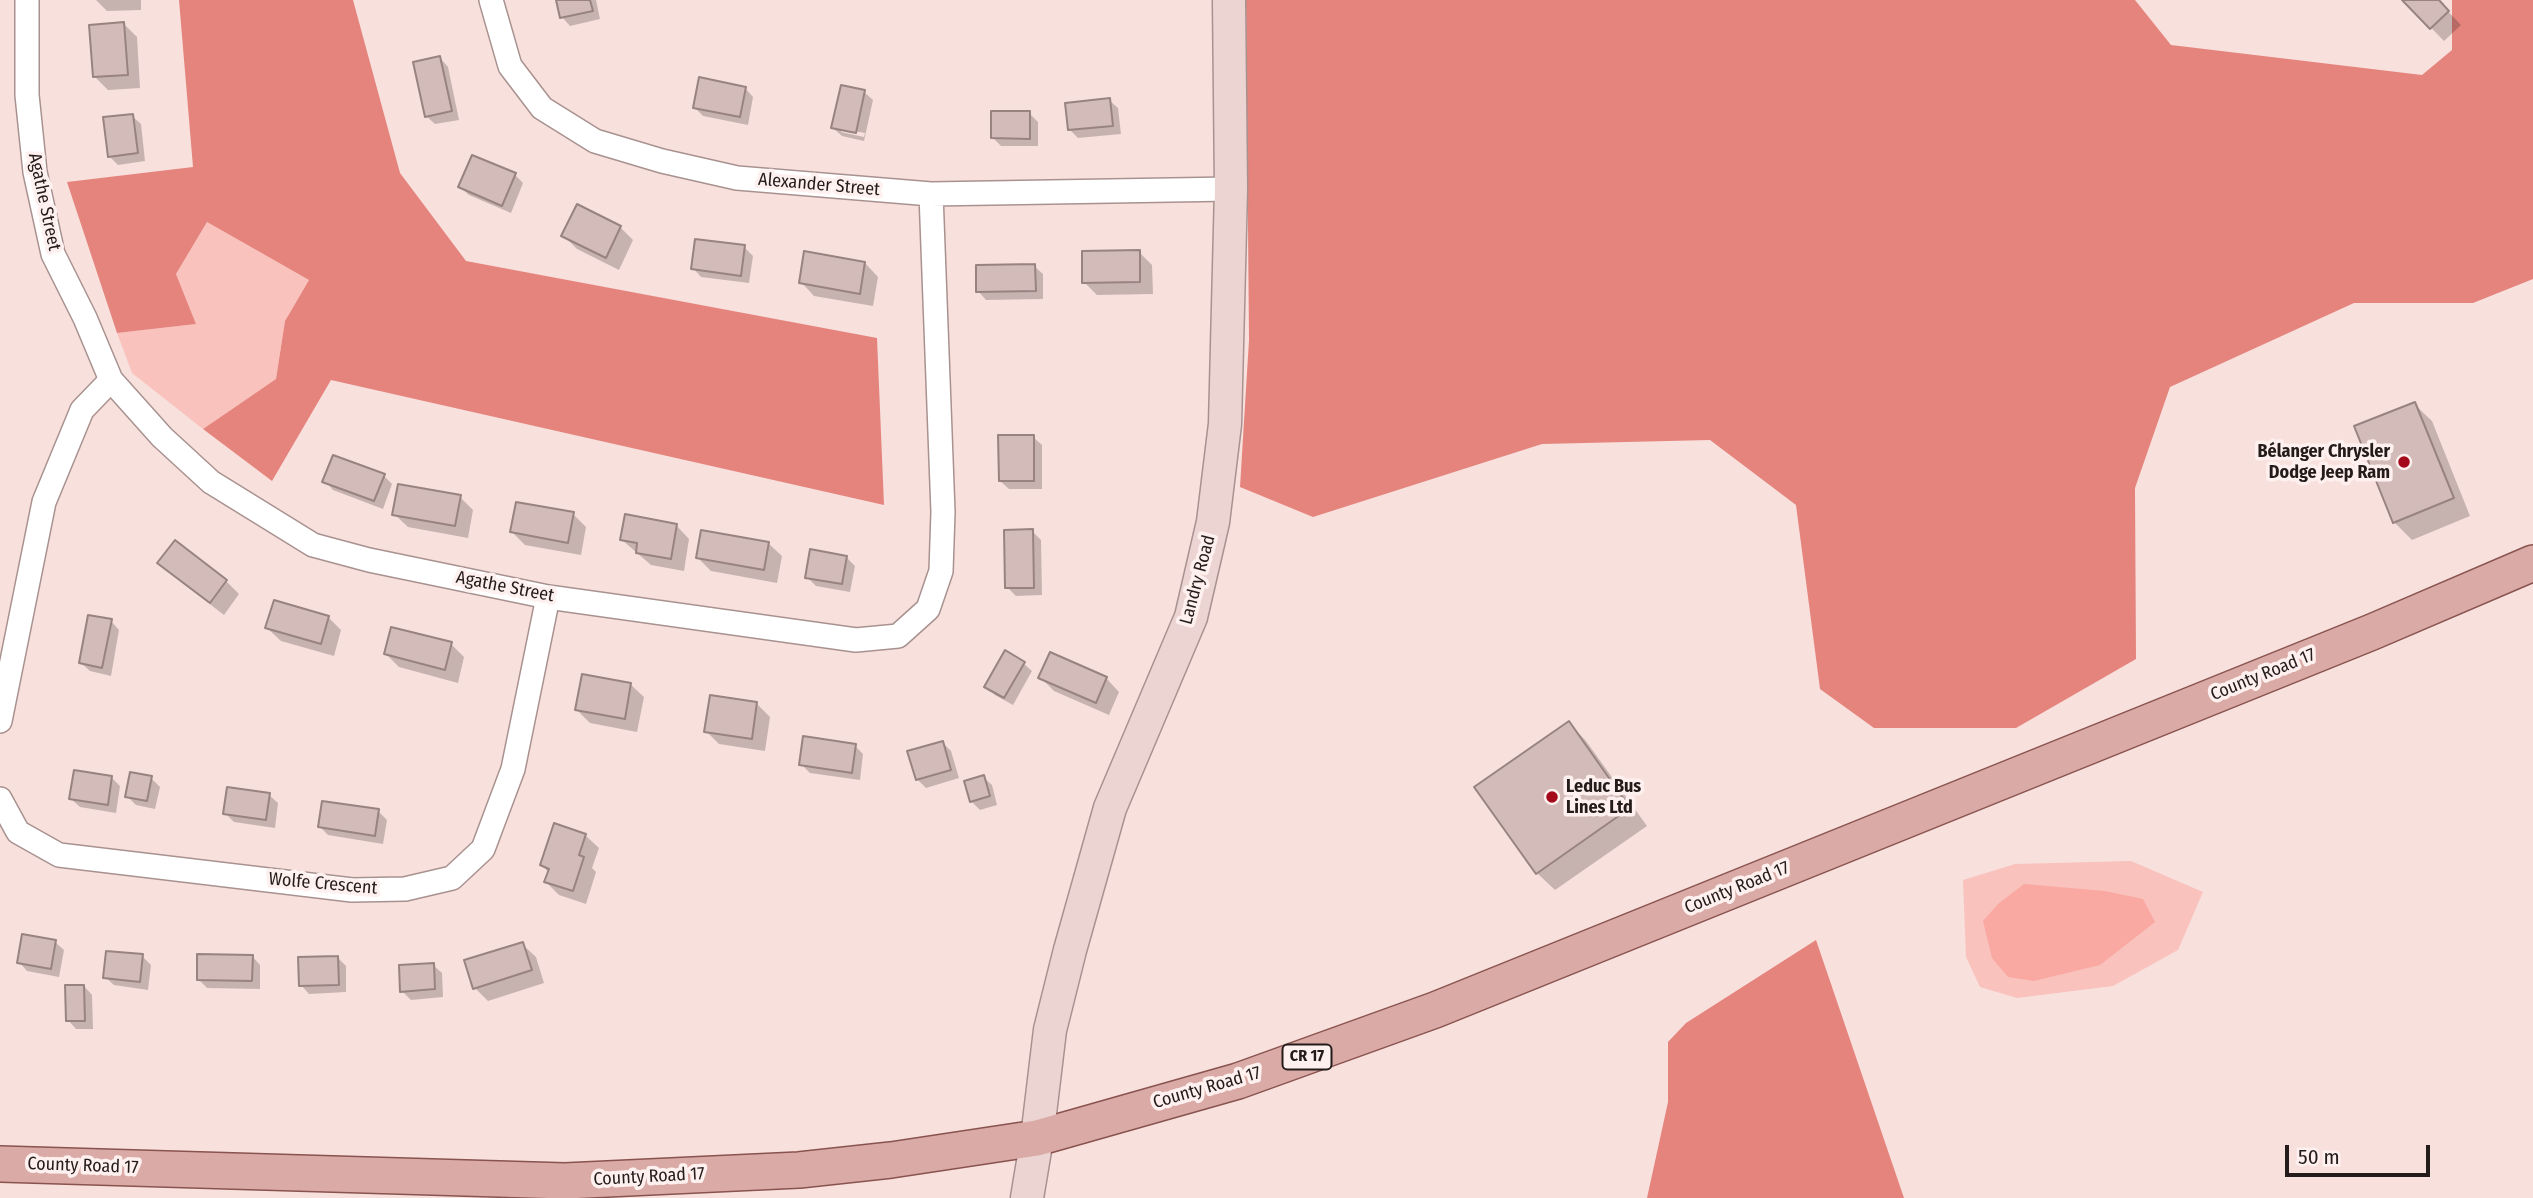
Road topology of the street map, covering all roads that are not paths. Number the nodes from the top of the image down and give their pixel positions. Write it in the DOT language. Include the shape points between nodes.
graph roads {
  1 [pos="27,0"];
  2 [pos="491,0"];
  3 [pos="1230,0"];
  4 [pos="1231,189"];
  5 [pos="931,194"];
  6 [pos="111,380"];
  7 [pos="2533,563"];
  8 [pos="548,597"];
  9 [pos="0,721"];
  10 [pos="0,799"];
  11 [pos="1037,1138"];
  12 [pos="0,1164"];
  13 [pos="1027,1198"];
  1 -- 6 [label="street, Agathe Street" via="27,95 34,172 53,254"];
  2 -- 5 [label="street, Alexander Street" via="510,66 542,108 595,141 737,178"];
  3 -- 4 [label="main road, Landry Road"];
  4 -- 5 [label="street, Alexander Street"];
  4 -- 11 [label="main road, Landry Road" via="1225,424 1213,522 1191,617 1110,808 1050,1030"];
  5 -- 8 [label="street, Agathe Street" via="943,513 941,570 928,609 898,636 856,640"];
  6 -- 8 [label="street, Agathe Street" via="211,482 313,545"];
  6 -- 9 [label="street" via="82,410 44,502"];
  7 -- 11 [label="main road, County Road 17 / CR 17" via="1434,1010 1238,1081"];
  8 -- 10 [label="street, Wolfe Crescent" via="513,769 483,849 452,878 405,890 352,890 59,855 18,832"];
  11 -- 12 [label="main road, County Road 17 / CR 17" via="799,1170 565,1181"];
  11 -- 13 [label="main road, Landry Road"];
}
